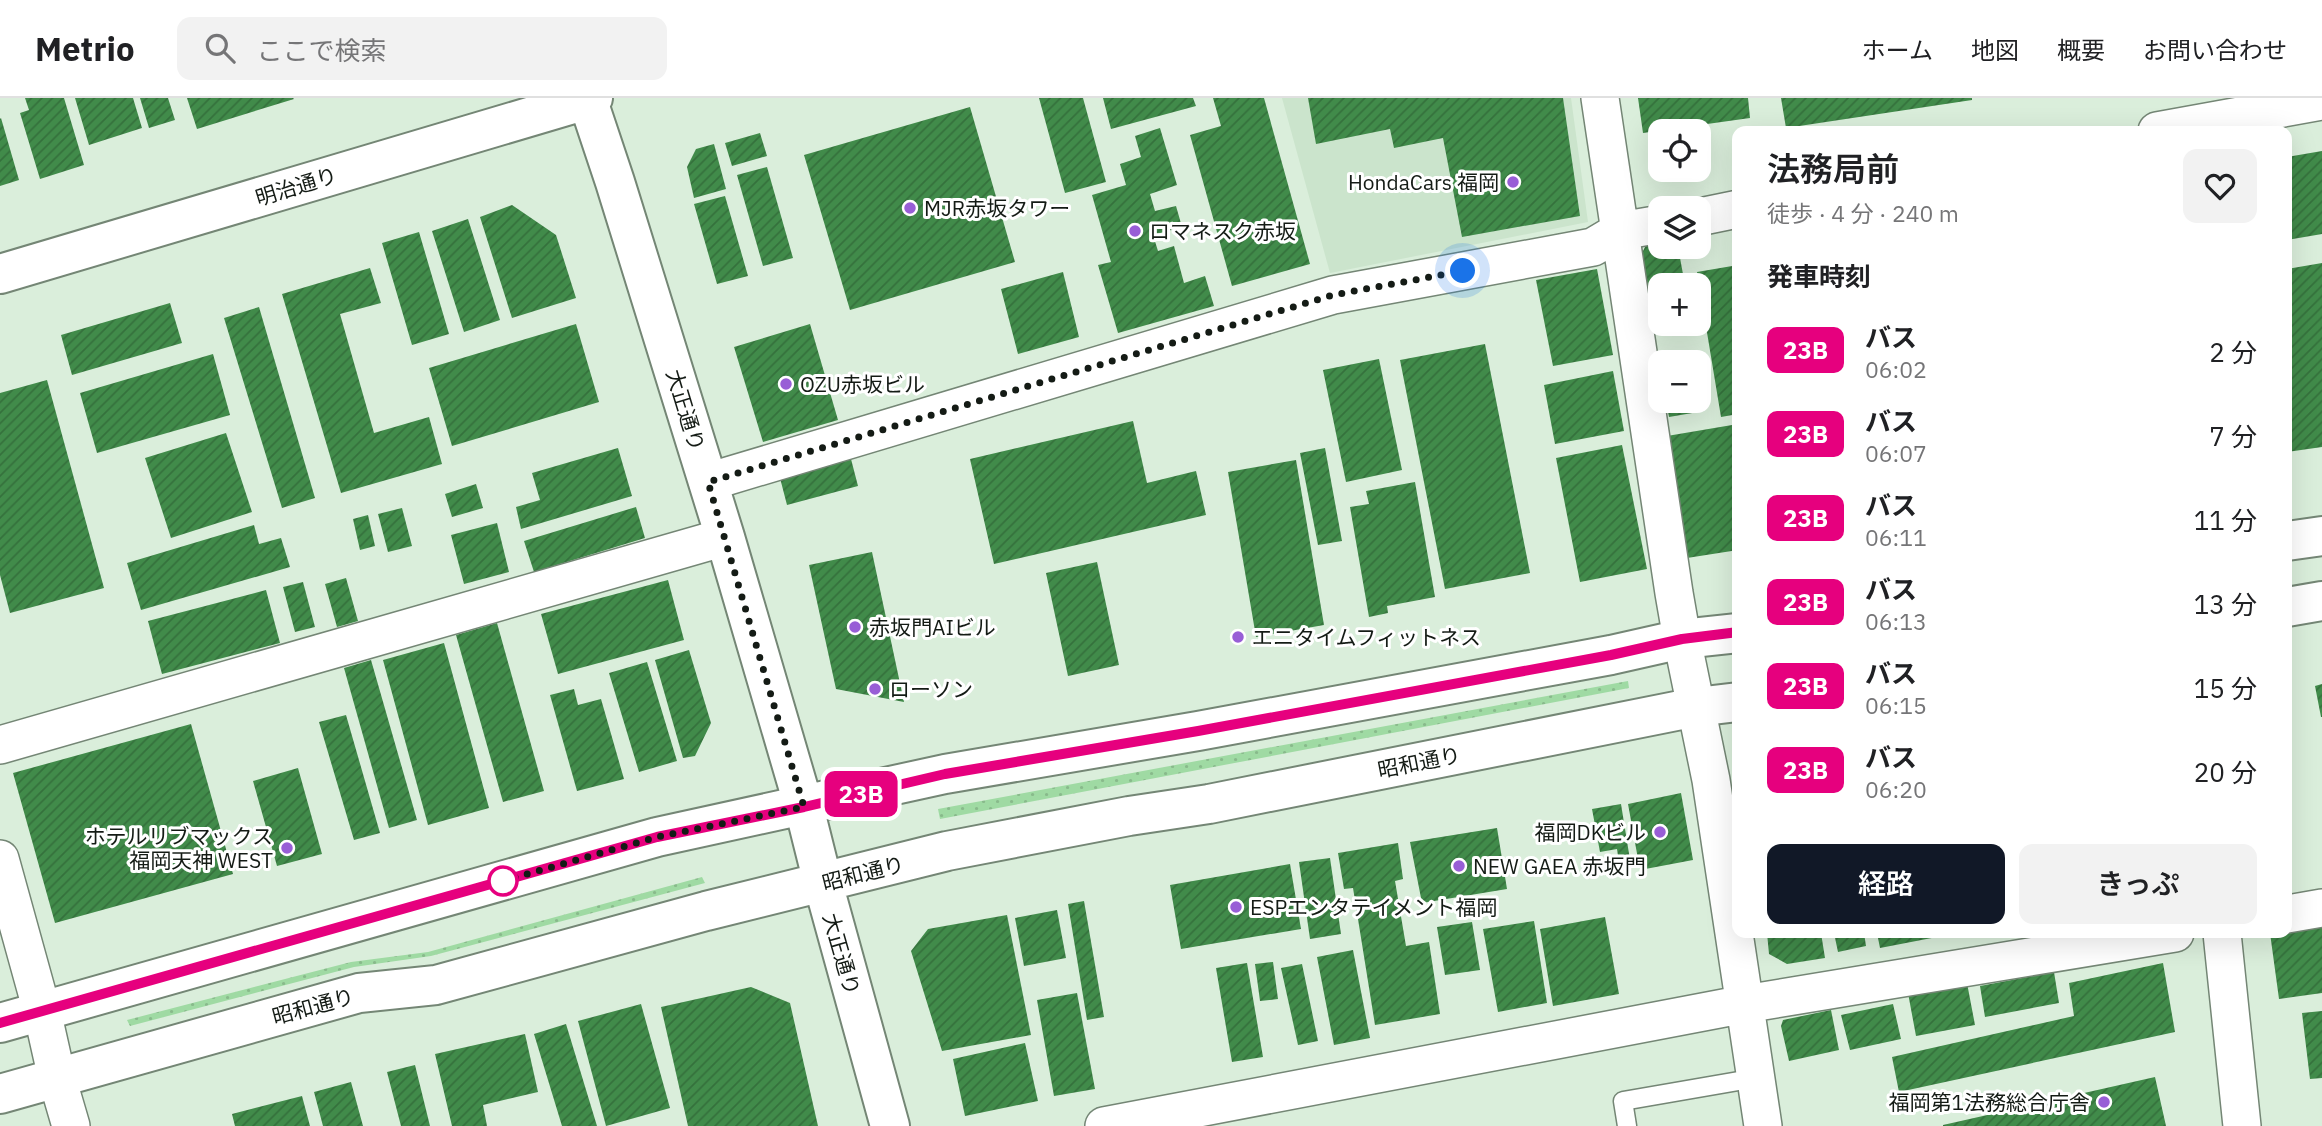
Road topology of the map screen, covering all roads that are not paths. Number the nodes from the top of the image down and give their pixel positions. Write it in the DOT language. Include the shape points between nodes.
graph roads {
  1 [pos="589,98"];
  2 [pos="1600,98"];
  3 [pos="2322,100"];
  4 [pos="2184,126"];
  5 [pos="1732,210"];
  6 [pos="1711,214"];
  7 [pos="1648,226"];
  8 [pos="1620,231"];
  9 [pos="0,274"];
  10 [pos="708,482"];
  11 [pos="2322,536"];
  12 [pos="725,537"];
  13 [pos="2292,540"];
  14 [pos="2322,601"];
  15 [pos="2292,606"];
  16 [pos="1732,633"];
  17 [pos="1682,639"];
  18 [pos="1732,703"];
  19 [pos="1696,707"];
  20 [pos="0,745"];
  21 [pos="804,807"];
  22 [pos="0,859"];
  23 [pos="823,883"];
  24 [pos="2322,908"];
  25 [pos="2292,913"];
  26 [pos="1732,916"];
  27 [pos="1735,938"];
  28 [pos="2145,938"];
  29 [pos="2223,938"];
  30 [pos="1745,1004"];
  31 [pos="42,1011"];
  32 [pos="0,1023"];
  33 [pos="57,1078"];
  34 [pos="1756,1078"];
  35 [pos="0,1094"];
  36 [pos="71,1126"];
  37 [pos="890,1126"];
  38 [pos="1104,1126"];
  39 [pos="1627,1126"];
  40 [pos="1763,1126"];
  41 [pos="2242,1126"];
  1 -- 9 [label="street, 明治通り"];
  1 -- 10 [label="street, 大正通り"];
  2 -- 8 [label="street"];
  3 -- 4 [label="street"];
  5 -- 6 [label="street"];
  7 -- 8 [label="street"];
  8 -- 10 [label="street" via="1594,247 1333,295"];
  8 -- 17 [label="street"];
  10 -- 12 [label="street, 大正通り"];
  11 -- 13 [label="street"];
  12 -- 20 [label="street"];
  12 -- 21 [label="street, 大正通り"];
  14 -- 15 [label="street"];
  16 -- 17 [label="street"];
  17 -- 19 [label="street"];
  17 -- 21 [label="street" via="945,774"];
  18 -- 19 [label="street, 昭和通り"];
  19 -- 23 [label="street, 昭和通り" via="947,851"];
  19 -- 26 [label="street"];
  21 -- 23 [label="street, 大正通り"];
  21 -- 31 [label="street" via="657,837"];
  22 -- 31 [label="street"];
  23 -- 33 [label="street, 昭和通り" via="436,985 359,993"];
  23 -- 37 [label="street, 大正通り"];
  24 -- 25 [label="street"];
  27 -- 30 [label="street"];
  28 -- 30 [label="street"];
  29 -- 41 [label="street"];
  30 -- 34 [label="street"];
  30 -- 38 [label="street"];
  31 -- 32 [label="street"];
  31 -- 33 [label="street"];
  33 -- 35 [label="street, 昭和通り"];
  33 -- 36 [label="street"];
  34 -- 39 [label="lane" via="1623,1101"];
  34 -- 40 [label="street"];
}
